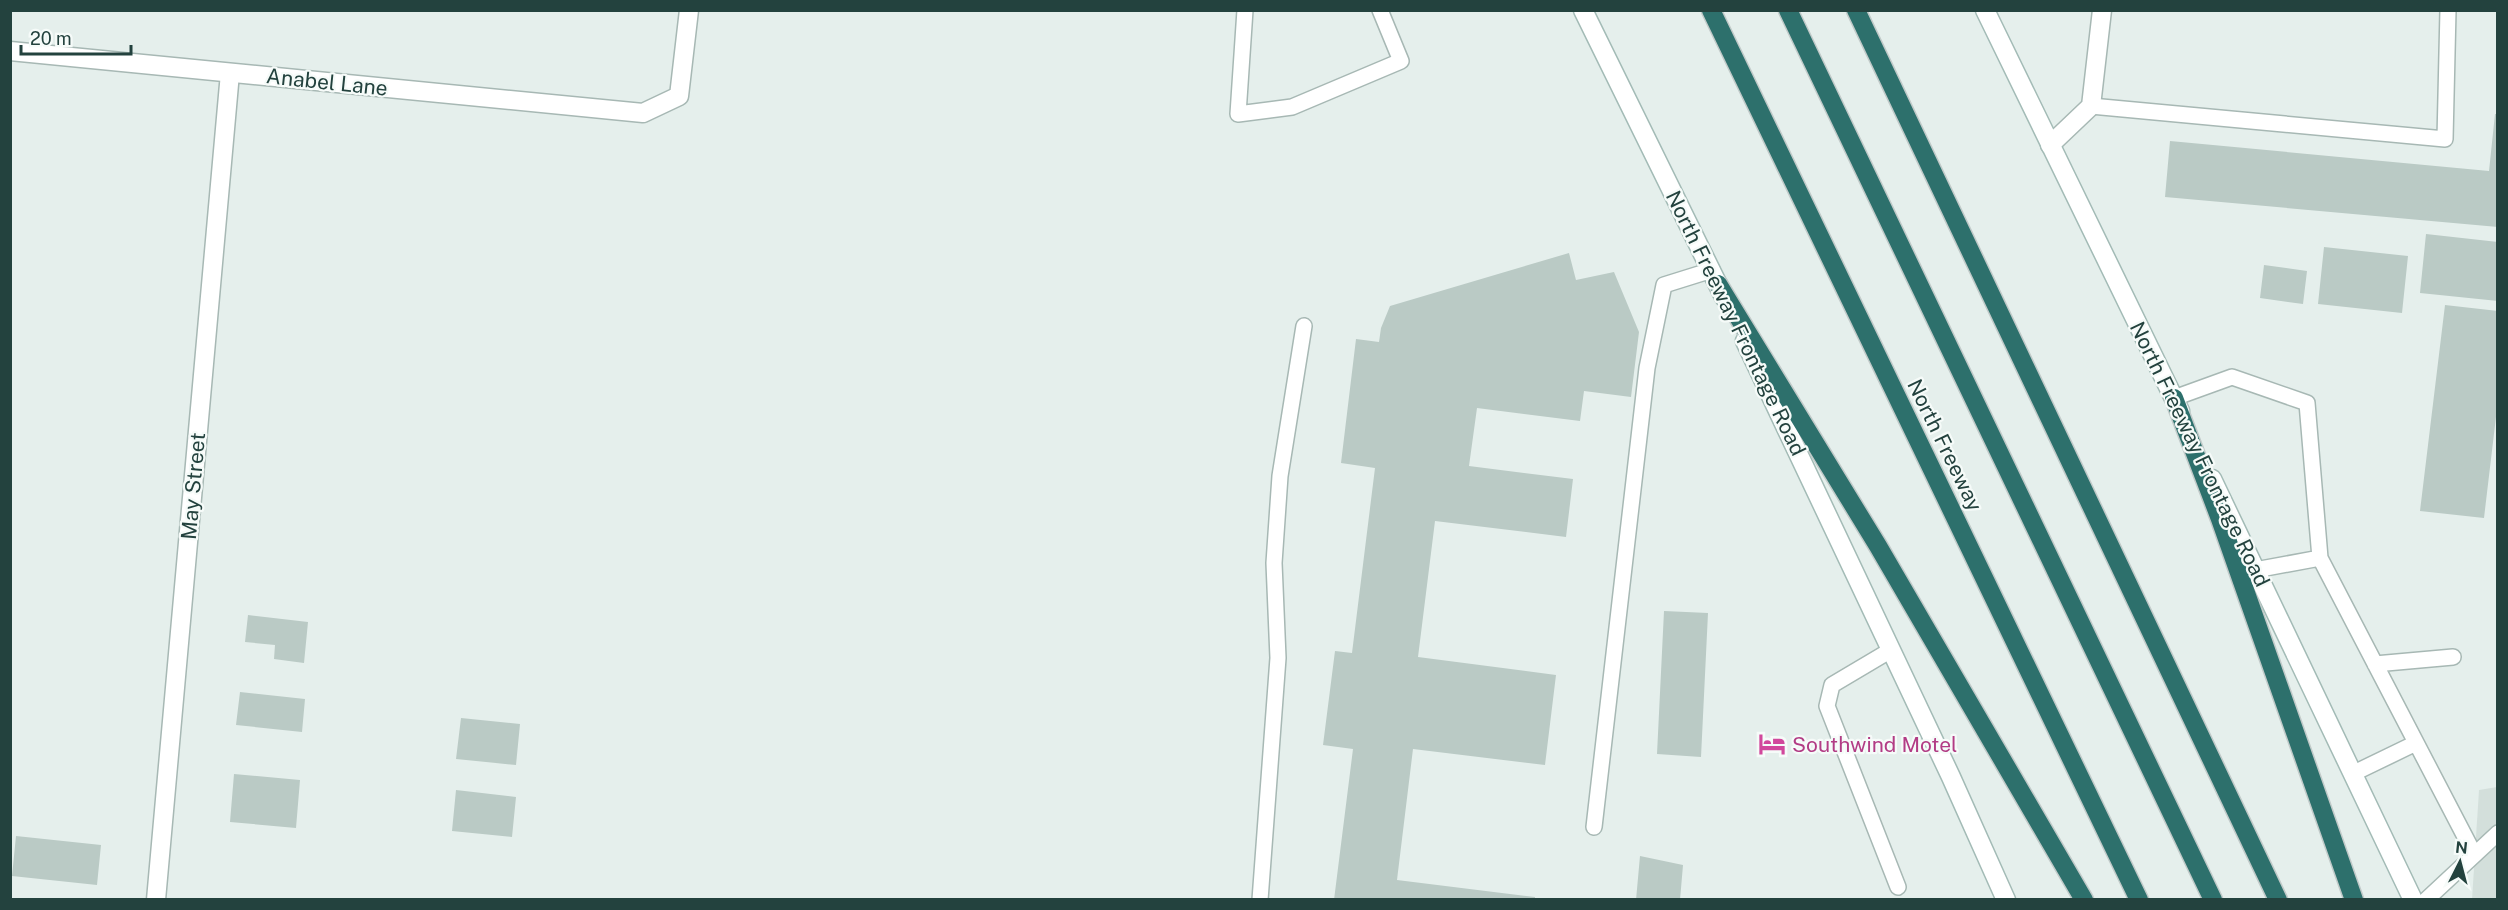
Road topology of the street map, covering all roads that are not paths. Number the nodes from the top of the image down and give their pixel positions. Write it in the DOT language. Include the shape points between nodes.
graph roads {
  1 [pos="689,10"];
  2 [pos="1245,10"];
  3 [pos="1380,10"];
  4 [pos="1583,10"];
  5 [pos="1711,10"];
  6 [pos="1788,10"];
  7 [pos="1856,10"];
  8 [pos="1985,10"];
  9 [pos="2103,10"];
  10 [pos="2448,10"];
  11 [pos="10,51"];
  12 [pos="230,73"];
  13 [pos="2091,106"];
  14 [pos="2050,144"];
  15 [pos="1715,277"];
  16 [pos="1304,326"];
  17 [pos="2174,399"];
  18 [pos="2320,558"];
  19 [pos="2255,570"];
  20 [pos="1891,650"];
  21 [pos="2453,657"];
  22 [pos="2375,664"];
  23 [pos="2416,743"];
  24 [pos="2352,774"];
  25 [pos="1594,827"];
  26 [pos="2498,832"];
  27 [pos="2474,854"];
  28 [pos="1898,886"];
  29 [pos="156,900"];
  30 [pos="1260,900"];
  31 [pos="2006,900"];
  32 [pos="2084,900"];
  33 [pos="2139,900"];
  34 [pos="2213,900"];
  35 [pos="2278,900"];
  36 [pos="2354,900"];
  37 [pos="2412,900"];
  38 [pos="2426,900"];
  1 -- 12 [label="main road, Anabel Lane" via="680,96 643,113"];
  2 -- 3 [label="lane" via="1238,114 1292,107 1401,61"];
  4 -- 15 [label="main road, North Freeway Frontage Road"];
  5 -- 33 [label="highway, North Freeway"];
  6 -- 34 [label="highway"];
  7 -- 35 [label="highway"];
  8 -- 14 [label="main road, North Freeway Frontage Road"];
  9 -- 13 [label="main road"];
  10 -- 13 [label="lane" via="2445,139"];
  11 -- 12 [label="main road, Anabel Lane"];
  12 -- 29 [label="main road, May Street"];
  13 -- 14 [label="main road"];
  14 -- 17 [label="main road, North Freeway Frontage Road"];
  15 -- 20 [label="main road, North Freeway Frontage Road"];
  15 -- 25 [label="lane" via="1664,285 1647,368"];
  15 -- 32 [label="highway" via="1878,546"];
  16 -- 30 [label="lane" via="1280,476 1274,563 1278,658"];
  17 -- 18 [label="lane" via="2232,377 2307,403"];
  17 -- 19 [label="main road, North Freeway Frontage Road"];
  17 -- 36 [label="highway"];
  18 -- 19 [label="lane"];
  18 -- 22 [label="lane"];
  19 -- 24 [label="main road, North Freeway Frontage Road"];
  20 -- 28 [label="lane" via="1832,685 1827,706"];
  20 -- 31 [label="main road, North Freeway Frontage Road"];
  21 -- 22 [label="lane"];
  22 -- 23 [label="lane"];
  23 -- 24 [label="lane"];
  23 -- 27 [label="lane"];
  24 -- 37 [label="main road, North Freeway Frontage Road"];
  26 -- 27 [label="lane"];
  27 -- 38 [label="lane"];
}
